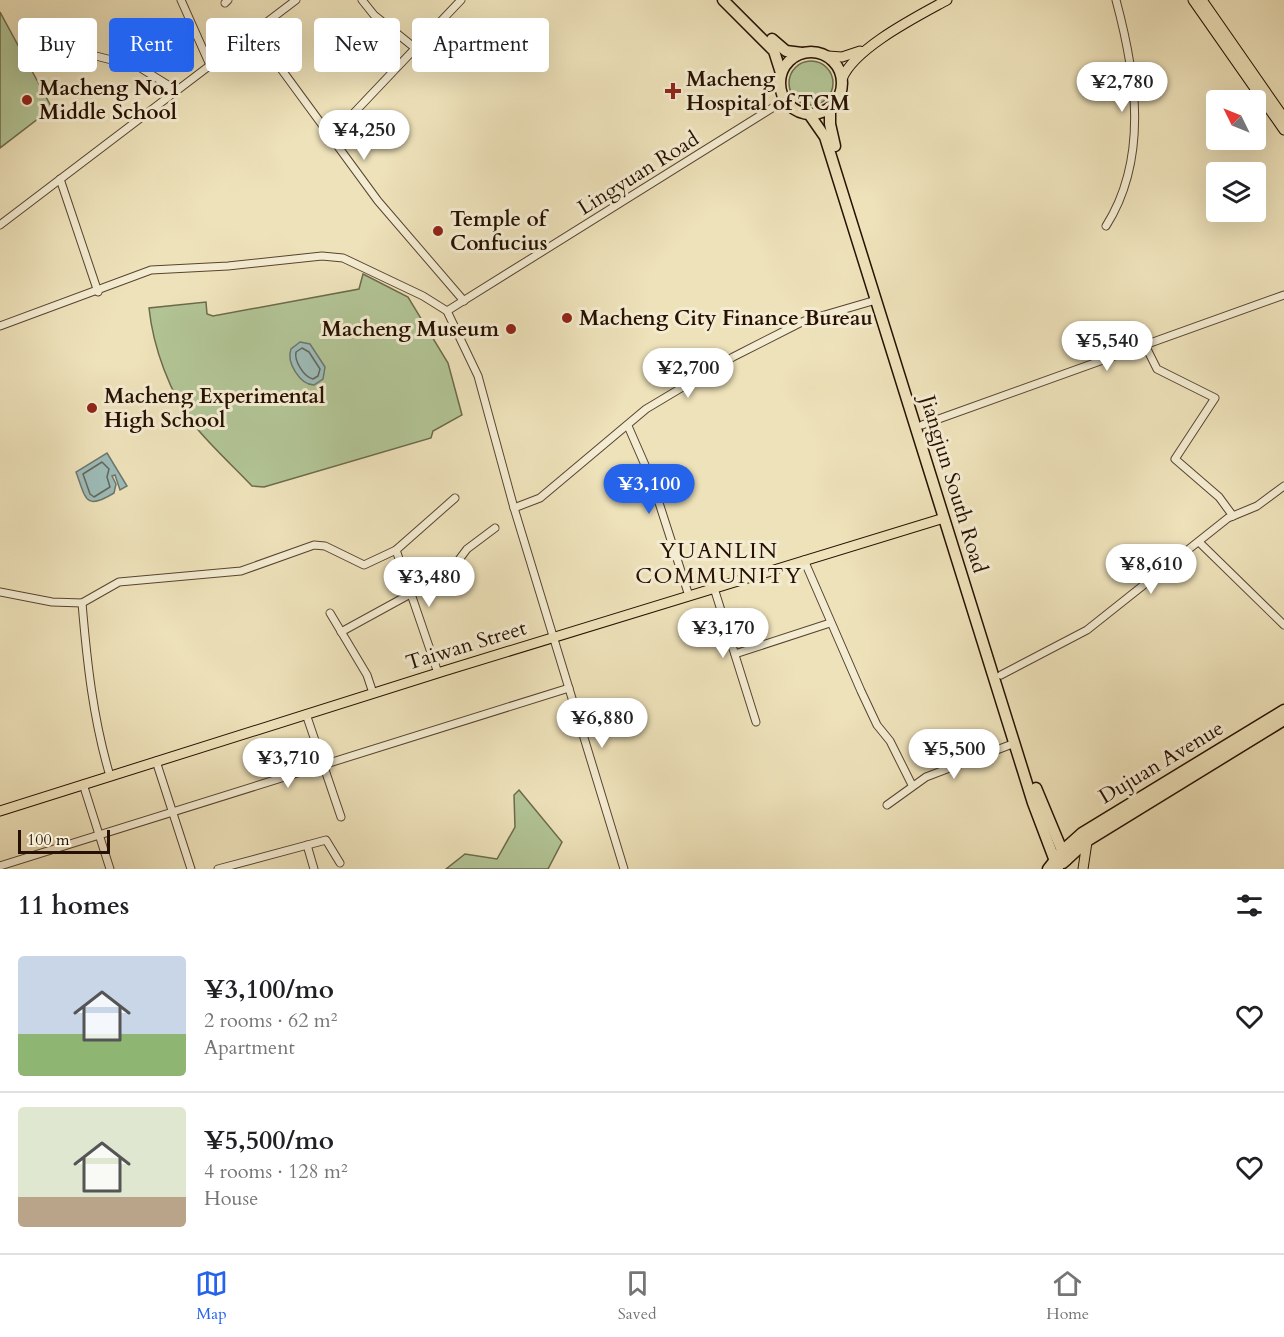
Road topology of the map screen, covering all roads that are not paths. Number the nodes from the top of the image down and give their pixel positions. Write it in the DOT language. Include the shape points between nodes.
graph roads {
  1 [pos="181,0"];
  2 [pos="296,0"];
  3 [pos="362,0"];
  4 [pos="461,0"];
  5 [pos="723,0"];
  6 [pos="732,0"];
  7 [pos="947,0"];
  8 [pos="1116,0"];
  9 [pos="1193,0"];
  10 [pos="1202,0"];
  11 [pos="272,18"];
  12 [pos="444,18"];
  13 [pos="412,46"];
  14 [pos="871,47"];
  15 [pos="412,51"];
  16 [pos="802,53"];
  17 [pos="206,55"];
  18 [pos="97,56"];
  19 [pos="828,56"];
  20 [pos="206,67"];
  21 [pos="284,72"];
  22 [pos="781,75"];
  23 [pos="842,79"];
  24 [pos="176,90"];
  25 [pos="785,100"];
  26 [pos="830,108"];
  27 [pos="809,114"];
  28 [pos="1284,118"];
  29 [pos="1284,130"];
  30 [pos="332,136"];
  31 [pos="60,179"];
  32 [pos="0,225"];
  33 [pos="1106,226"];
  34 [pos="98,292"];
  35 [pos="1284,295"];
  36 [pos="876,300"];
  37 [pos="464,301"];
  38 [pos="447,311"];
  39 [pos="0,326"];
  40 [pos="1145,345"];
  41 [pos="922,425"];
  42 [pos="628,426"];
  43 [pos="1284,486"];
  44 [pos="455,498"];
  45 [pos="514,508"];
  46 [pos="1233,516"];
  47 [pos="944,518"];
  48 [pos="495,528"];
  49 [pos="1199,542"];
  50 [pos="396,550"];
  51 [pos="804,560"];
  52 [pos="714,588"];
  53 [pos="0,592"];
  54 [pos="410,594"];
  55 [pos="689,596"];
  56 [pos="82,603"];
  57 [pos="330,613"];
  58 [pos="830,623"];
  59 [pos="1284,625"];
  60 [pos="341,632"];
  61 [pos="553,637"];
  62 [pos="735,654"];
  63 [pos="438,673"];
  64 [pos="1000,675"];
  65 [pos="569,688"];
  66 [pos="373,693"];
  67 [pos="1284,710"];
  68 [pos="306,714"];
  69 [pos="1284,720"];
  70 [pos="756,722"];
  71 [pos="1014,743"];
  72 [pos="156,761"];
  73 [pos="324,765"];
  74 [pos="110,776"];
  75 [pos="83,784"];
  76 [pos="912,785"];
  77 [pos="887,805"];
  78 [pos="0,811"];
  79 [pos="172,812"];
  80 [pos="341,817"];
  81 [pos="99,835"];
  82 [pos="1087,841"];
  83 [pos="307,845"];
  84 [pos="1066,860"];
  85 [pos="340,863"];
  86 [pos="0,866"];
  87 [pos="1054,867"];
  88 [pos="110,869"];
  89 [pos="191,869"];
  90 [pos="218,869"];
  91 [pos="314,869"];
  92 [pos="624,869"];
  93 [pos="1083,869"];
  1 -- 17 [label="street"];
  2 -- 11 [label="street"];
  3 -- 13 [label="street" via="375,16"];
  4 -- 12 [label="street"];
  5 -- 22 [label="highway" via="774,51"];
  6 -- 16 [label="highway" via="779,46 788,52"];
  7 -- 14 [label="main road"];
  8 -- 33 [label="street" via="1130,64 1136,131 1133,158 1115,212"];
  9 -- 29 [label="main road"];
  10 -- 28 [label="main road"];
  14 -- 19 [label="main road" via="848,56"];
  14 -- 23 [label="main road" via="853,61"];
  15 -- 30 [label="street"];
  16 -- 19 [label="highway"];
  16 -- 22 [label="highway" via="789,61"];
  18 -- 24 [label="street" via="139,66"];
  19 -- 23 [label="highway" via="839,68"];
  20 -- 24 [label="street"];
  21 -- 30 [label="street"];
  22 -- 25 [label="highway"];
  23 -- 26 [label="highway" via="840,94"];
  24 -- 31 [label="street"];
  25 -- 27 [label="highway"];
  25 -- 37 [label="street, Lingyuan Road"];
  26 -- 27 [label="highway"];
  26 -- 41 [label="highway, Jiangjun South Road" via="832,139"];
  27 -- 36 [label="highway, Jiangjun South Road" via="825,137"];
  30 -- 37 [label="street" via="378,201"];
  31 -- 32 [label="street"];
  31 -- 34 [label="street"];
  34 -- 38 [label="street" via="151,270 332,256 344,258"];
  34 -- 39 [label="street"];
  35 -- 40 [label="street"];
  36 -- 42 [label="street" via="821,314 786,329 646,409"];
  36 -- 47 [label="highway, Jiangjun South Road"];
  37 -- 38 [label="street, Lingyuan Road"];
  38 -- 45 [label="street" via="478,376"];
  40 -- 41 [label="street"];
  40 -- 46 [label="street" via="1157,369 1215,398 1175,459 1219,497"];
  41 -- 64 [label="highway, Jiangjun South Road"];
  42 -- 45 [label="street" via="540,498"];
  42 -- 55 [label="street" via="652,481"];
  43 -- 46 [label="street" via="1257,506"];
  44 -- 50 [label="street"];
  45 -- 61 [label="street"];
  46 -- 49 [label="street"];
  47 -- 51 [label="main road, Taiwan Street"];
  47 -- 71 [label="highway, Jiangjun South Road"];
  48 -- 54 [label="street" via="467,549 452,569"];
  49 -- 59 [label="street"];
  49 -- 64 [label="street" via="1087,630"];
  50 -- 54 [label="street"];
  50 -- 56 [label="street" via="364,566 326,546 314,544 241,571 119,582"];
  51 -- 52 [label="main road, Taiwan Street"];
  51 -- 58 [label="street"];
  52 -- 55 [label="main road, Taiwan Street"];
  52 -- 62 [label="street"];
  53 -- 56 [label="street"];
  54 -- 60 [label="street"];
  54 -- 63 [label="street"];
  55 -- 61 [label="main road, Taiwan Street"];
  56 -- 74 [label="street" via="87,662"];
  57 -- 60 [label="street"];
  58 -- 62 [label="street"];
  58 -- 76 [label="street" via="877,725 890,741"];
  60 -- 66 [label="street" via="367,675"];
  61 -- 63 [label="main road, Taiwan Street"];
  61 -- 65 [label="street"];
  62 -- 70 [label="street"];
  63 -- 66 [label="main road, Taiwan Street"];
  64 -- 84 [label="highway, Jiangjun South Road" via="1040,800"];
  65 -- 73 [label="street"];
  65 -- 92 [label="street"];
  66 -- 68 [label="main road, Taiwan Street"];
  67 -- 84 [label="highway, Dujuan Avenue" via="1082,833"];
  68 -- 72 [label="main road, Taiwan Street"];
  68 -- 73 [label="street"];
  69 -- 82 [label="highway, Dujuan Avenue"];
  71 -- 76 [label="street"];
  71 -- 87 [label="highway, Jiangjun South Road"];
  72 -- 74 [label="main road, Taiwan Street"];
  72 -- 79 [label="street"];
  73 -- 79 [label="street"];
  73 -- 80 [label="street"];
  74 -- 75 [label="main road, Taiwan Street"];
  75 -- 78 [label="main road, Taiwan Street"];
  75 -- 81 [label="street"];
  76 -- 77 [label="street"];
  79 -- 81 [label="street"];
  79 -- 89 [label="street"];
  81 -- 86 [label="street"];
  81 -- 88 [label="street"];
  82 -- 84 [label="highway, Dujuan Avenue"];
  82 -- 93 [label="main road"];
  83 -- 85 [label="street" via="326,840"];
  83 -- 90 [label="street"];
  83 -- 91 [label="street"];
  84 -- 87 [label="highway"];
}
